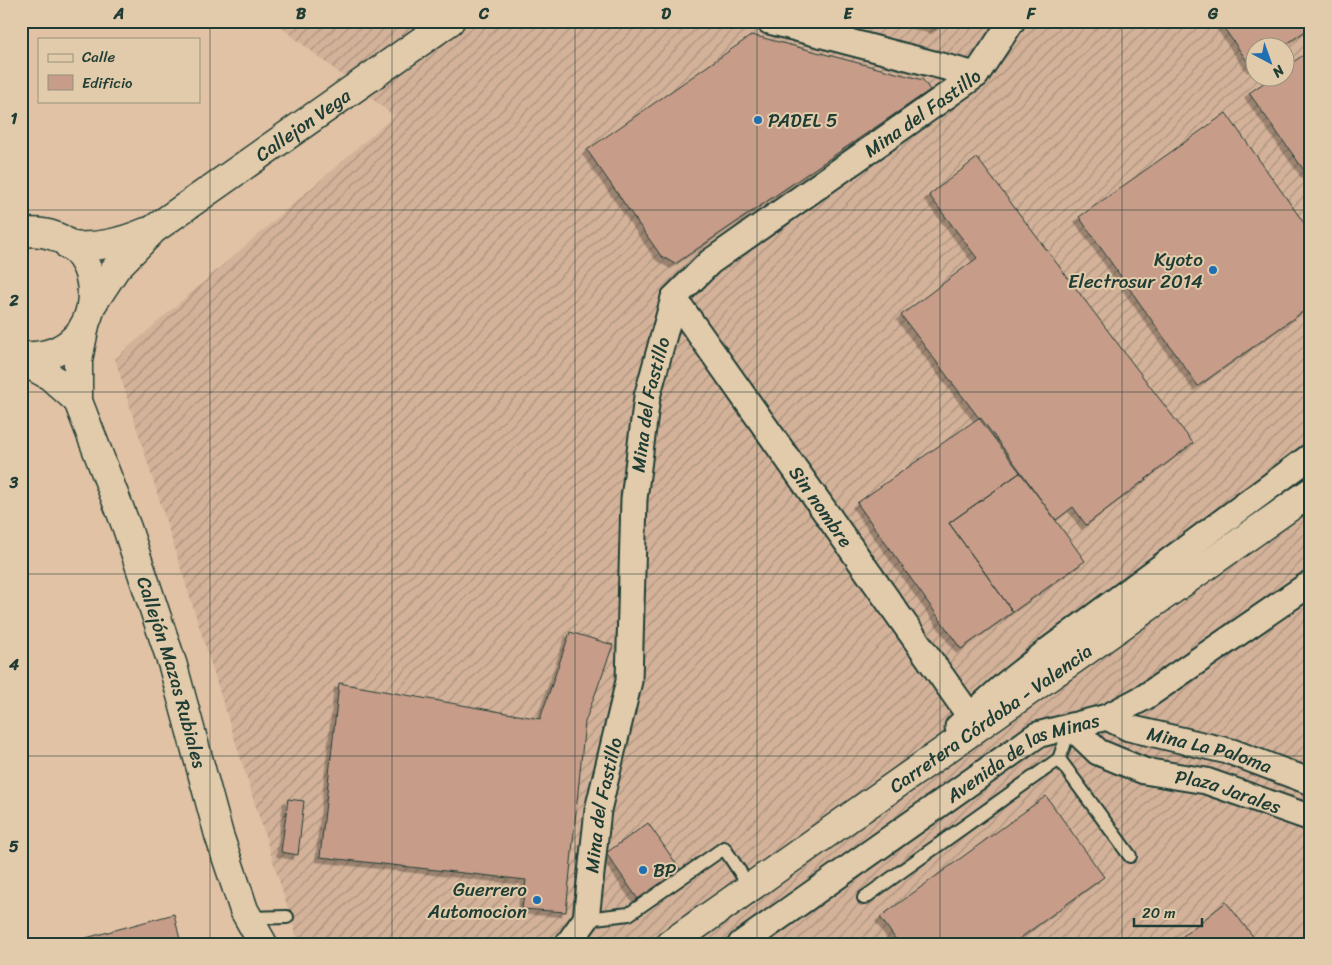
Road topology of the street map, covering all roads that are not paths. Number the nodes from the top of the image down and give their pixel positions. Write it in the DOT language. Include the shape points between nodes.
graph roads {
  1 [pos="450,21"];
  2 [pos="769,21"];
  3 [pos="1012,21"];
  4 [pos="976,75"];
  5 [pos="154,228"];
  6 [pos="21,233"];
  7 [pos="69,246"];
  8 [pos="674,298"];
  9 [pos="89,314"];
  10 [pos="21,358"];
  11 [pos="78,401"];
  12 [pos="1311,456"];
  13 [pos="1311,492"];
  14 [pos="1309,588"];
  15 [pos="969,715"];
  16 [pos="1107,717"];
  17 [pos="1071,726"];
  18 [pos="1058,759"];
  19 [pos="919,768"];
  20 [pos="1311,782"];
  21 [pos="1311,818"];
  22 [pos="1130,856"];
  23 [pos="750,887"];
  24 [pos="864,898"];
  25 [pos="287,917"];
  26 [pos="248,918"];
  27 [pos="586,919"];
  28 [pos="263,944"];
  29 [pos="568,944"];
  30 [pos="670,944"];
  31 [pos="741,944"];
  1 -- 5 [label="main road, Callejon Vega"];
  2 -- 4 [label="street"];
  3 -- 4 [label="street, Mina del Fastillo"];
  4 -- 8 [label="street, Mina del Fastillo" via="710,262"];
  5 -- 7 [label="main road" via="113,244"];
  5 -- 9 [label="main road" via="116,268"];
  6 -- 7 [label="main road" via="49,235"];
  7 -- 9 [label="main road" via="91,275"];
  8 -- 15 [label="street, Sin nombre"];
  8 -- 27 [label="street, Mina del Fastillo" via="646,398 634,499 629,681 598,810"];
  9 -- 10 [label="main road" via="75,339 62,348 38,357"];
  9 -- 11 [label="main road" via="78,360"];
  10 -- 11 [label="main road" via="50,376"];
  11 -- 26 [label="main road, Callejón Mazas Rubiales" via="127,528 173,666 219,835"];
  12 -- 15 [label="street" via="1049,650"];
  13 -- 19 [label="main road, Carretera Córdoba - Valencia"];
  14 -- 16 [label="street, Avenida de las Minas" via="1145,697"];
  15 -- 19 [label="street"];
  16 -- 17 [label="street, Avenida de las Minas"];
  16 -- 20 [label="street, Mina La Paloma" via="1129,728 1232,752"];
  17 -- 18 [label="lane"];
  17 -- 21 [label="street, Plaza Jarales" via="1098,752 1144,771 1206,781"];
  17 -- 31 [label="street, Avenida de las Minas" via="1037,735"];
  18 -- 22 [label="lane"];
  18 -- 24 [label="lane"];
  19 -- 23 [label="main road, Carretera Córdoba - Valencia"];
  23 -- 27 [label="lane" via="724,848 629,914"];
  23 -- 30 [label="main road, Carretera Córdoba - Valencia"];
  25 -- 26 [label="lane"];
  26 -- 28 [label="main road, Callejón Mazas Rubiales"];
  27 -- 29 [label="street, Mina del Fastillo"];
}
